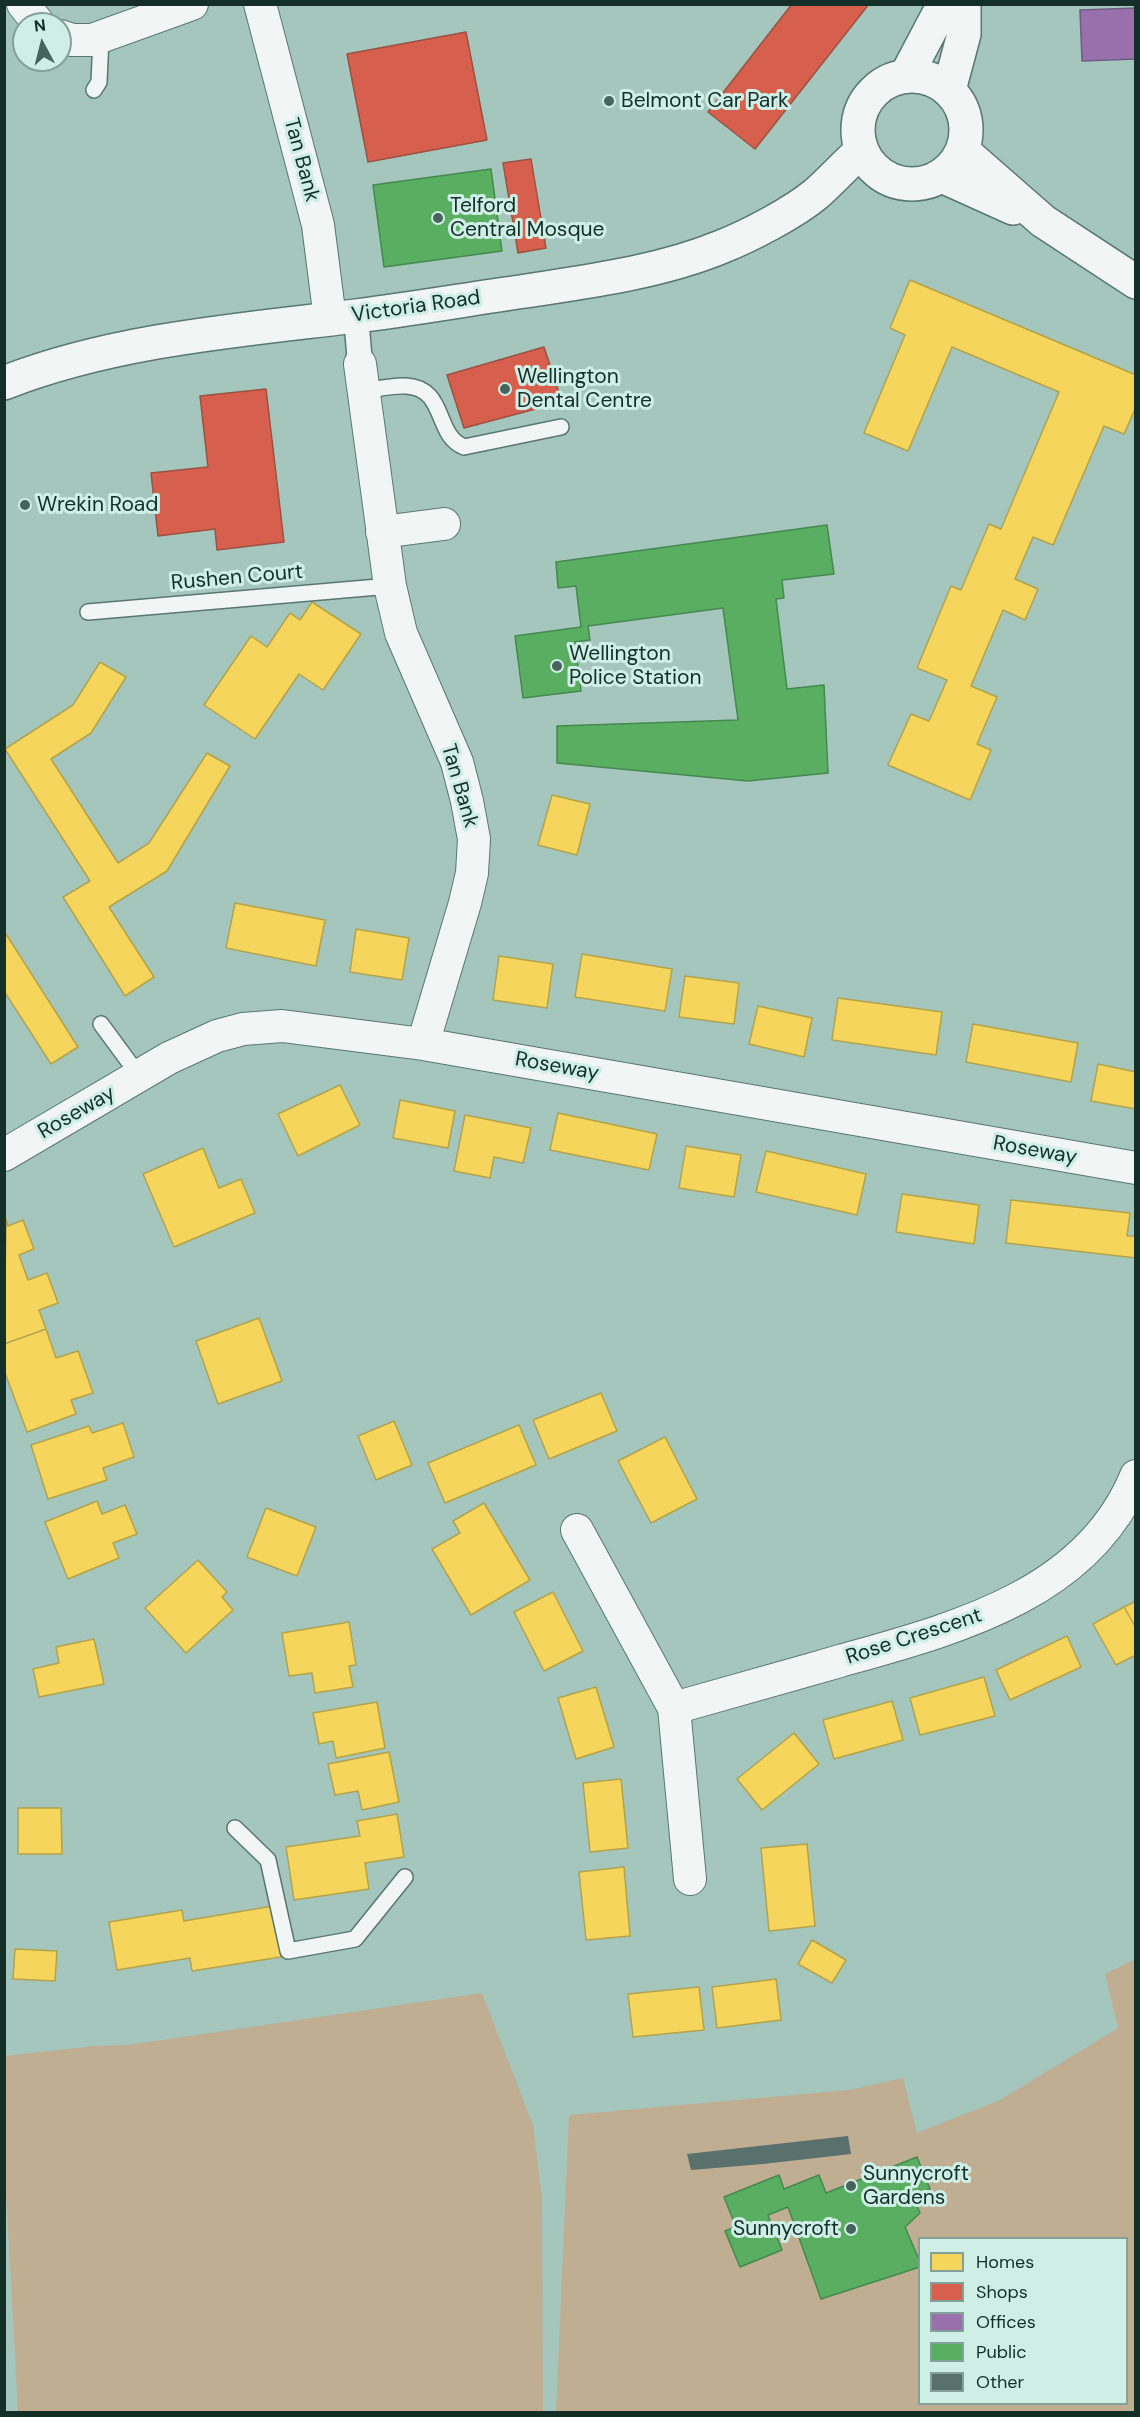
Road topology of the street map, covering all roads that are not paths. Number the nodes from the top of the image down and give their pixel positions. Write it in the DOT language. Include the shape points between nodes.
graph roads {
  1 [pos="192,4"];
  2 [pos="260,4"];
  3 [pos="944,4"];
  4 [pos="964,4"];
  5 [pos="101,38"];
  6 [pos="72,39"];
  7 [pos="906,76"];
  8 [pos="94,90"];
  9 [pos="949,90"];
  10 [pos="963,151"];
  11 [pos="870,162"];
  12 [pos="942,176"];
  13 [pos="1042,221"];
  14 [pos="1136,282"];
  15 [pos="343,317"];
  16 [pos="362,377"];
  17 [pos="4,383"];
  18 [pos="561,427"];
  19 [pos="444,524"];
  20 [pos="382,532"];
  21 [pos="390,586"];
  22 [pos="88,612"];
  23 [pos="101,1023"];
  24 [pos="423,1044"];
  25 [pos="140,1077"];
  26 [pos="4,1155"];
  27 [pos="1136,1168"];
  28 [pos="1136,1476"];
  29 [pos="577,1530"];
  30 [pos="674,1708"];
  31 [pos="235,1828"];
  32 [pos="405,1877"];
  33 [pos="690,1879"];
  1 -- 5 [label="street"];
  2 -- 15 [label="street, Tan Bank"];
  3 -- 7 [label="street"];
  4 -- 9 [label="street" via="964,34"];
  5 -- 6 [label="street"];
  5 -- 8 [label="lane" via="99,82"];
  7 -- 9 [label="street" via="936,81"];
  7 -- 11 [label="street" via="877,89 860,115 857,131"];
  9 -- 10 [label="street" via="965,119"];
  10 -- 12 [label="street"];
  10 -- 13 [label="street"];
  11 -- 12 [label="street" via="893,182 910,185"];
  11 -- 15 [label="street, Victoria Road" via="771,222 721,247 648,269 575,284"];
  12 -- 13 [label="street"];
  13 -- 14 [label="street"];
  15 -- 16 [label="street, Tan Bank"];
  15 -- 17 [label="street, Victoria Road" via="225,331 137,347 38,369"];
  16 -- 18 [label="lane" via="425,391 435,401 451,441 464,447"];
  16 -- 20 [label="street, Tan Bank"];
  19 -- 20 [label="street"];
  20 -- 21 [label="street, Tan Bank"];
  21 -- 22 [label="lane, Rushen Court"];
  21 -- 24 [label="street, Tan Bank" via="401,633 456,762 474,839 465,903"];
  23 -- 25 [label="lane"];
  24 -- 25 [label="street, Roseway" via="282,1026 243,1029 169,1058"];
  24 -- 27 [label="street, Roseway"];
  25 -- 26 [label="street, Roseway"];
  28 -- 30 [label="street, Rose Crescent" via="1126,1500 1087,1551 1042,1585 995,1610 935,1634"];
  29 -- 30 [label="street"];
  30 -- 33 [label="street"];
  31 -- 32 [label="lane" via="268,1860 288,1951 355,1939"];
}
